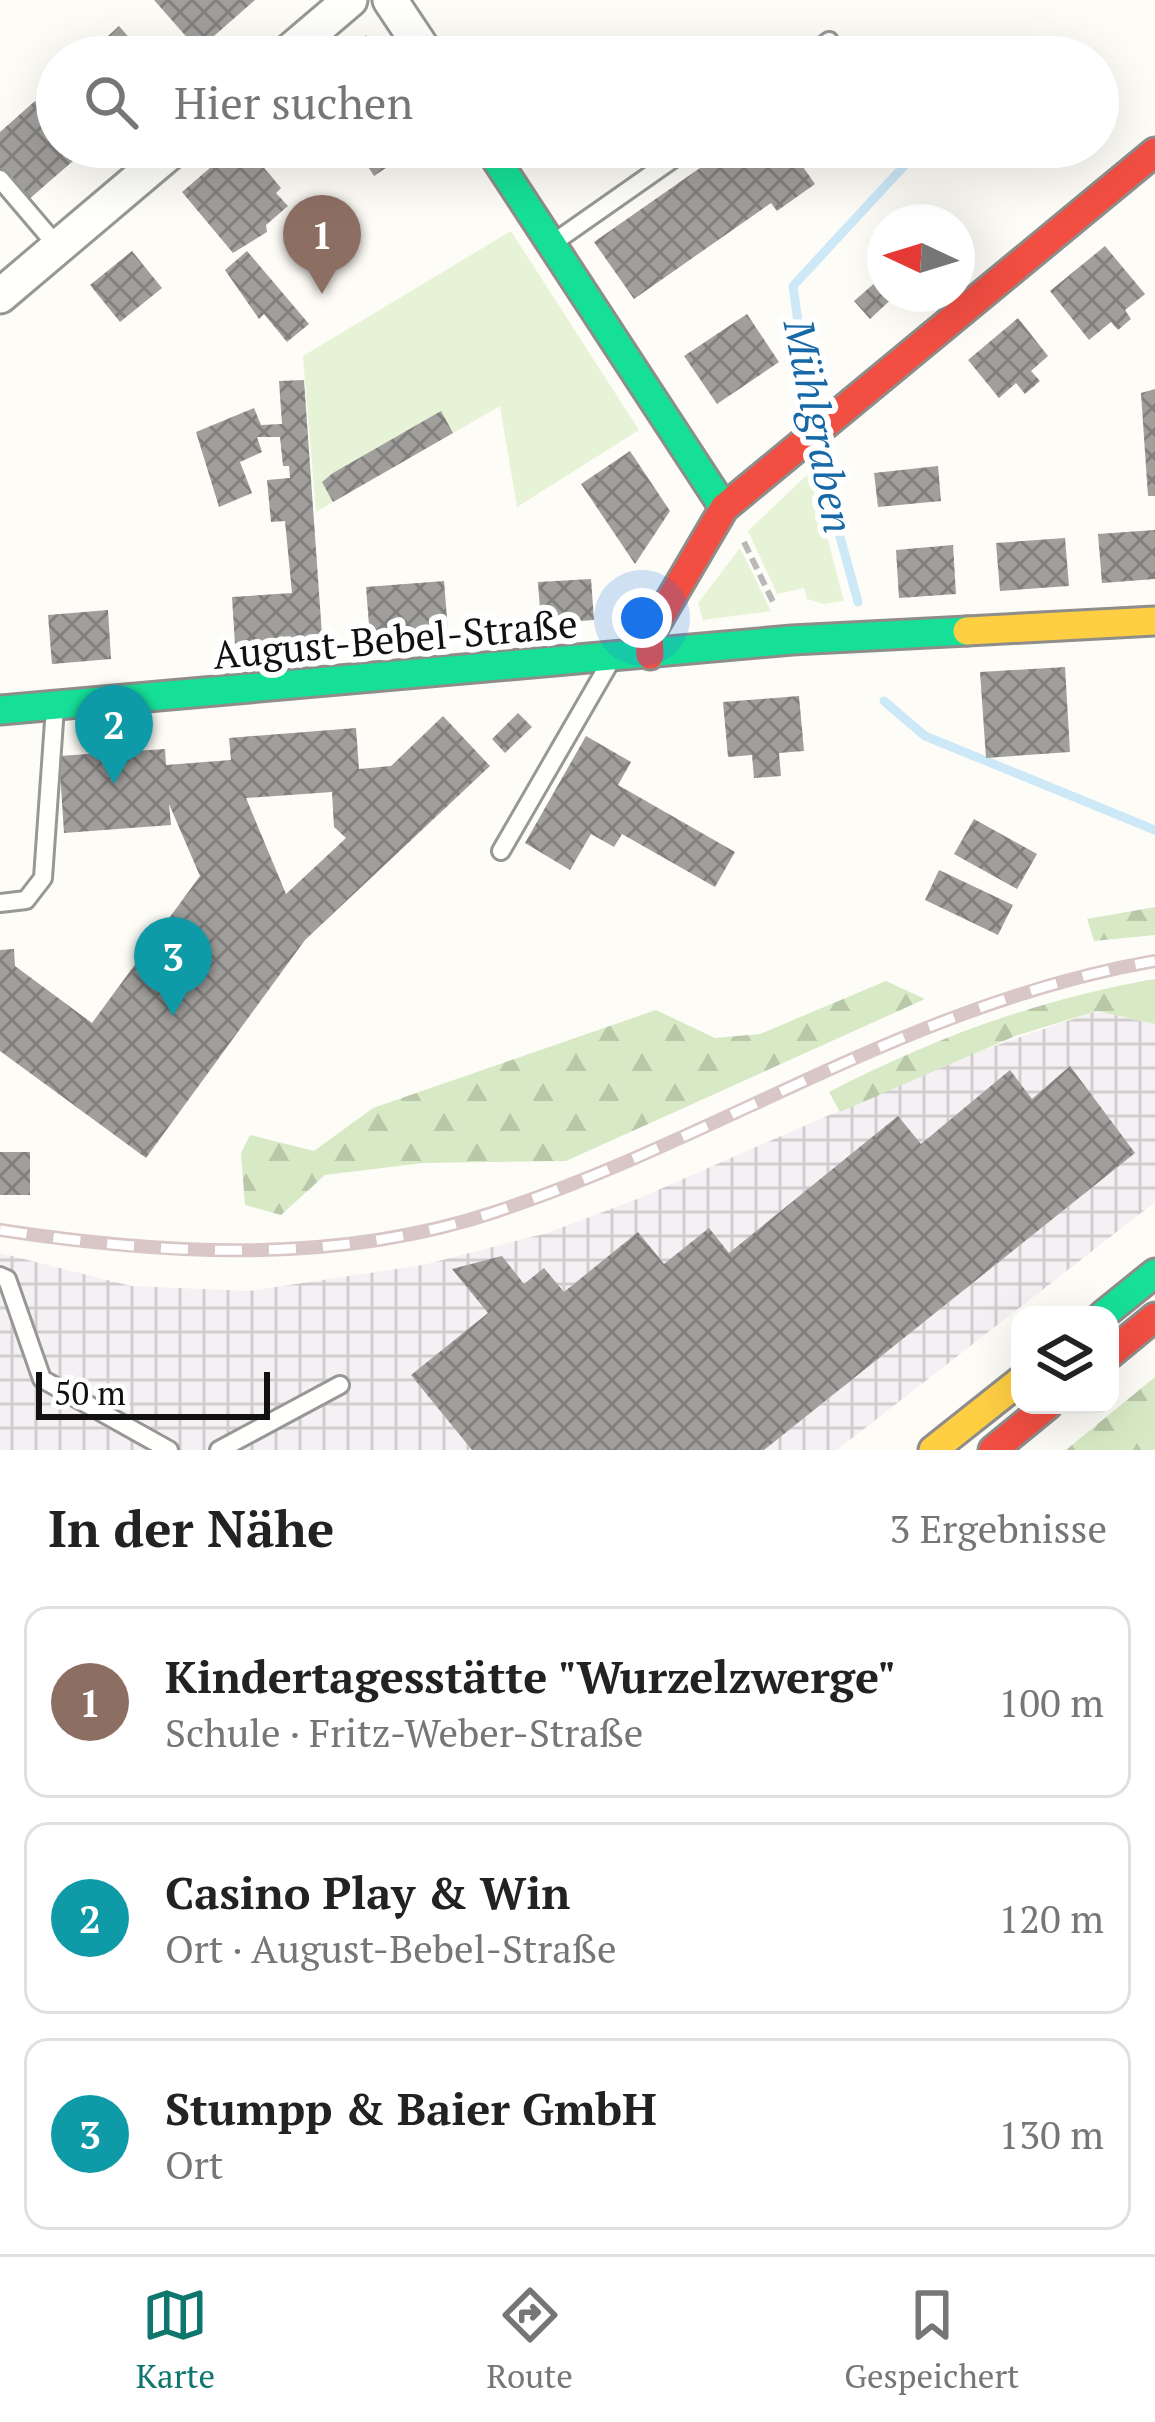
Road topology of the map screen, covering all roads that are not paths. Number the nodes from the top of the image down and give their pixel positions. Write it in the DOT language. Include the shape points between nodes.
graph roads {
  1 [pos="350,0"];
  2 [pos="390,0"];
  3 [pos="308,36"];
  4 [pos="414,36"];
  5 [pos="1155,152"];
  6 [pos="151,168"];
  7 [pos="502,168"];
  8 [pos="660,168"];
  9 [pos="0,179"];
  10 [pos="552,243"];
  11 [pos="58,247"];
  12 [pos="0,296"];
  13 [pos="724,508"];
  14 [pos="1155,621"];
  15 [pos="650,655"];
  16 [pos="613,658"];
  17 [pos="55,706"];
  18 [pos="0,710"];
  19 [pos="501,851"];
  20 [pos="0,902"];
  21 [pos="1155,1274"];
  22 [pos="0,1276"];
  23 [pos="1114,1306"];
  24 [pos="1155,1317"];
  25 [pos="1119,1347"];
  26 [pos="340,1385"];
  27 [pos="1011,1388"];
  28 [pos="1037,1414"];
  29 [pos="169,1450"];
  30 [pos="219,1450"];
  31 [pos="933,1450"];
  32 [pos="992,1450"];
  1 -- 3 [label="street"];
  2 -- 4 [label="street"];
  5 -- 13 [label="street"];
  6 -- 11 [label="street"];
  7 -- 10 [label="street"];
  8 -- 10 [label="lane"];
  9 -- 11 [label="lane"];
  10 -- 13 [label="street"];
  11 -- 12 [label="street"];
  13 -- 15 [label="street" via="649,636"];
  14 -- 15 [label="street, August-Bebel-Straße"];
  15 -- 16 [label="street, August-Bebel-Straße"];
  16 -- 17 [label="street, August-Bebel-Straße"];
  16 -- 19 [label="lane"];
  17 -- 18 [label="street, August-Bebel-Straße"];
  17 -- 20 [label="lane" via="43,878 26,900"];
  21 -- 23 [label="street"];
  22 -- 29 [label="lane" via="42,1379"];
  24 -- 25 [label="street"];
  26 -- 30 [label="lane"];
  27 -- 31 [label="street"];
  28 -- 32 [label="street"];
}
